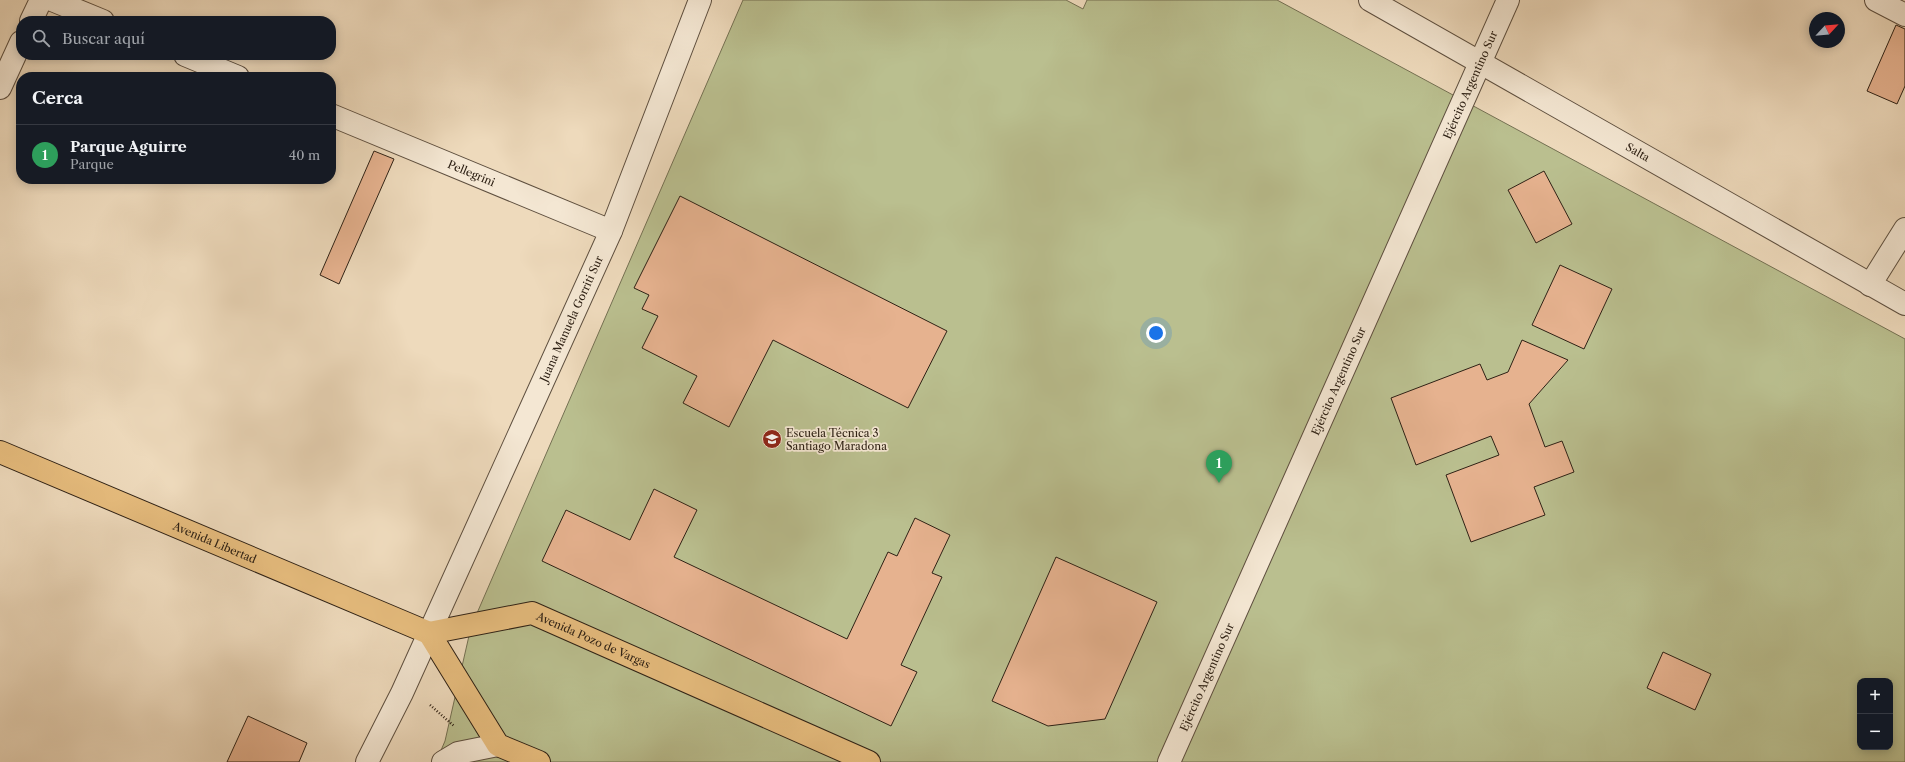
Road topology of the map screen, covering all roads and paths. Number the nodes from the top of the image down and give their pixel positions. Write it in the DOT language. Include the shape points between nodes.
graph roads {
  1 [pos="41,0"];
  2 [pos="52,0"];
  3 [pos="700,0"];
  4 [pos="1370,0"];
  5 [pos="1508,0"];
  6 [pos="1876,0"];
  7 [pos="1905,15"];
  8 [pos="33,16"];
  9 [pos="91,16"];
  10 [pos="16,53"];
  11 [pos="197,60"];
  12 [pos="1480,64"];
  13 [pos="226,72"];
  14 [pos="0,88"];
  15 [pos="336,117"];
  16 [pos="1905,229"];
  17 [pos="611,231"];
  18 [pos="1870,285"];
  19 [pos="1905,304"];
  20 [pos="0,452"];
  21 [pos="429,633"];
  22 [pos="498,745"];
  23 [pos="368,762"];
  24 [pos="443,762"];
  25 [pos="540,762"];
  26 [pos="869,762"];
  27 [pos="1169,762"];
  1 -- 8 [label="street"];
  2 -- 9 [label="street"];
  3 -- 17 [label="street, Juana Manuela Gorriti Sur"];
  4 -- 12 [label="street, Salta"];
  5 -- 12 [label="street, Ejército Argentino Sur"];
  6 -- 7 [label="street"];
  10 -- 14 [label="street"];
  11 -- 13 [label="street"];
  12 -- 18 [label="street, Salta"];
  12 -- 27 [label="street, Ejército Argentino Sur"];
  15 -- 17 [label="street, Pellegrini"];
  16 -- 18 [label="street"];
  17 -- 21 [label="street, Juana Manuela Gorriti Sur"];
  18 -- 19 [label="street, Salta"];
  20 -- 21 [label="main road, Avenida Libertad"];
  21 -- 22 [label="main road"];
  21 -- 23 [label="street, Juana Manuela Gorriti Sur"];
  21 -- 26 [label="main road, Avenida Pozo de Vargas" via="532,613"];
  22 -- 24 [label="street" via="458,753"];
  22 -- 25 [label="main road"];
}
